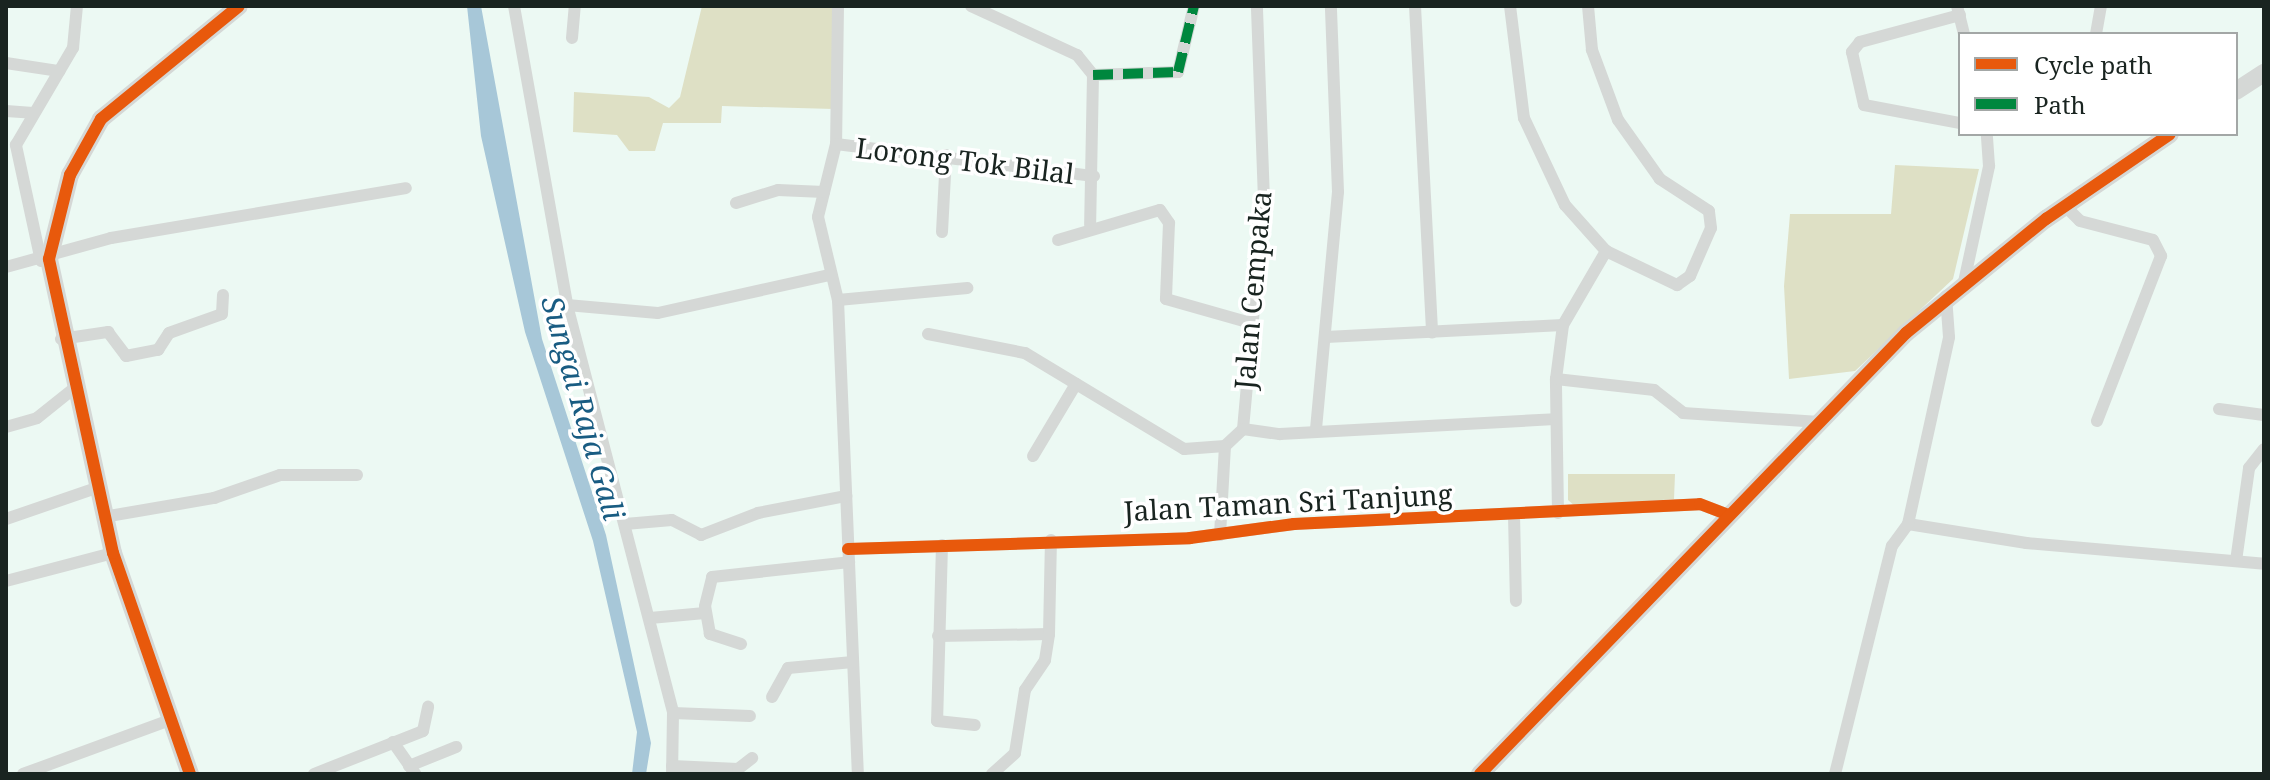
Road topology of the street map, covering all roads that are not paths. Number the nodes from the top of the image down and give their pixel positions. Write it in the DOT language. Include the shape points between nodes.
graph roads {
  1 [pos="77,6"];
  2 [pos="239,6"];
  3 [pos="514,6"];
  4 [pos="575,6"];
  5 [pos="838,6"];
  6 [pos="971,6"];
  7 [pos="1194,6"];
  8 [pos="1257,6"];
  9 [pos="1331,6"];
  10 [pos="1415,6"];
  11 [pos="1510,6"];
  12 [pos="1588,6"];
  13 [pos="2101,6"];
  14 [pos="1959,10"];
  15 [pos="1964,32"];
  16 [pos="2096,32"];
  17 [pos="572,38"];
  18 [pos="6,63"];
  19 [pos="59,71"];
  20 [pos="2264,73"];
  21 [pos="1093,75"];
  22 [pos="2238,90"];
  23 [pos="6,111"];
  24 [pos="33,113"];
  25 [pos="1958,123"];
  26 [pos="1987,136"];
  27 [pos="2167,136"];
  28 [pos="836,144"];
  29 [pos="946,155"];
  30 [pos="1094,176"];
  31 [pos="406,188"];
  32 [pos="824,192"];
  33 [pos="21,193"];
  34 [pos="6,196"];
  35 [pos="736,203"];
  36 [pos="2065,206"];
  37 [pos="1090,225"];
  38 [pos="942,232"];
  39 [pos="1058,240"];
  40 [pos="1606,251"];
  41 [pos="45,260"];
  42 [pos="6,267"];
  43 [pos="830,275"];
  44 [pos="1964,282"];
  45 [pos="967,288"];
  46 [pos="223,295"];
  47 [pos="1946,296"];
  48 [pos="838,300"];
  49 [pos="567,305"];
  50 [pos="1251,323"];
  51 [pos="1563,325"];
  52 [pos="1432,333"];
  53 [pos="928,334"];
  54 [pos="1326,337"];
  55 [pos="61,339"];
  56 [pos="1556,379"];
  57 [pos="1076,384"];
  58 [pos="72,390"];
  59 [pos="2219,409"];
  60 [pos="2264,415"];
  61 [pos="1555,419"];
  62 [pos="2097,421"];
  63 [pos="1820,422"];
  64 [pos="6,427"];
  65 [pos="1243,429"];
  66 [pos="1316,429"];
  67 [pos="1225,446"];
  68 [pos="2264,449"];
  69 [pos="1033,456"];
  70 [pos="357,475"];
  71 [pos="96,488"];
  72 [pos="846,496"];
  73 [pos="1558,513"];
  74 [pos="1514,515"];
  75 [pos="1728,515"];
  76 [pos="103,517"];
  77 [pos="6,519"];
  78 [pos="625,524"];
  79 [pos="1908,524"];
  80 [pos="1220,535"];
  81 [pos="1051,540"];
  82 [pos="942,545"];
  83 [pos="113,553"];
  84 [pos="848,556"];
  85 [pos="2236,561"];
  86 [pos="2264,564"];
  87 [pos="6,581"];
  88 [pos="1516,601"];
  89 [pos="705,613"];
  90 [pos="650,618"];
  91 [pos="1049,634"];
  92 [pos="938,636"];
  93 [pos="741,644"];
  94 [pos="853,662"];
  95 [pos="772,697"];
  96 [pos="428,707"];
  97 [pos="673,713"];
  98 [pos="750,716"];
  99 [pos="170,720"];
  100 [pos="975,725"];
  101 [pos="393,742"];
  102 [pos="456,747"];
  103 [pos="752,758"];
  104 [pos="412,770"];
  105 [pos="672,770"];
  106 [pos="23,774"];
  107 [pos="190,774"];
  108 [pos="314,774"];
  109 [pos="858,774"];
  110 [pos="992,774"];
  111 [pos="1480,774"];
  112 [pos="1835,774"];
  1 -- 19 [label="street" via="78,31"];
  2 -- 41 [label="street" via="101,119 65,188"];
  3 -- 49 [label="street"];
  4 -- 17 [label="street"];
  5 -- 28 [label="street"];
  6 -- 21 [label="street" via="1077,55"];
  7 -- 21 [label="street" via="1178,72"];
  8 -- 50 [label="street, Jalan Cempaka" via="1264,200"];
  9 -- 54 [label="street" via="1339,168"];
  10 -- 52 [label="street"];
  11 -- 40 [label="street" via="1524,118 1539,160"];
  12 -- 40 [label="street" via="1592,50 1618,120 1660,179 1704,204 1711,219 1690,276 1677,285"];
  13 -- 16 [label="street"];
  14 -- 15 [label="street"];
  14 -- 25 [label="street" via="1860,42 1852,52 1864,105"];
  18 -- 19 [label="street"];
  19 -- 24 [label="street"];
  20 -- 22 [label="street"];
  21 -- 30 [label="street"];
  23 -- 24 [label="street"];
  24 -- 33 [label="street" via="16,145"];
  26 -- 44 [label="street" via="1989,166"];
  27 -- 36 [label="street"];
  28 -- 29 [label="street, Lorong Tok Bilal"];
  28 -- 32 [label="street"];
  29 -- 30 [label="street, Lorong Tok Bilal"];
  29 -- 38 [label="street"];
  30 -- 37 [label="street"];
  31 -- 41 [label="street" via="111,238"];
  32 -- 35 [label="street" via="778,190"];
  32 -- 43 [label="street" via="819,227"];
  33 -- 34 [label="street"];
  33 -- 41 [label="street"];
  36 -- 44 [label="street"];
  36 -- 62 [label="street" via="2082,222 2153,240 2161,256"];
  37 -- 39 [label="street"];
  37 -- 50 [label="street" via="1160,210 1169,223 1166,299"];
  40 -- 51 [label="street"];
  41 -- 42 [label="street"];
  41 -- 55 [label="street"];
  43 -- 48 [label="street"];
  43 -- 49 [label="street" via="658,313"];
  44 -- 47 [label="street"];
  45 -- 48 [label="street"];
  46 -- 55 [label="street" via="222,314 169,333 158,350 126,356 108,332"];
  47 -- 63 [label="street"];
  47 -- 79 [label="street" via="1949,337"];
  48 -- 72 [label="street"];
  49 -- 78 [label="street"];
  50 -- 65 [label="street, Jalan Cempaka"];
  51 -- 52 [label="street"];
  51 -- 56 [label="street"];
  52 -- 54 [label="street"];
  53 -- 57 [label="street" via="1025,353"];
  54 -- 66 [label="street"];
  55 -- 58 [label="street"];
  56 -- 61 [label="street"];
  56 -- 63 [label="street" via="1654,390 1683,413"];
  57 -- 67 [label="street" via="1184,449"];
  57 -- 69 [label="street"];
  58 -- 64 [label="street" via="37,418"];
  58 -- 71 [label="street"];
  59 -- 60 [label="street"];
  61 -- 66 [label="street"];
  61 -- 73 [label="street"];
  63 -- 75 [label="street"];
  65 -- 66 [label="street"];
  65 -- 67 [label="street"];
  67 -- 80 [label="street"];
  68 -- 85 [label="street" via="2249,468"];
  70 -- 76 [label="street" via="280,475 214,498"];
  71 -- 76 [label="street"];
  71 -- 77 [label="street"];
  72 -- 78 [label="street" via="758,513 701,535 672,520"];
  72 -- 84 [label="street"];
  73 -- 74 [label="street, Jalan Taman Sri Tanjung"];
  73 -- 75 [label="street, Jalan Taman Sri Tanjung" via="1700,504"];
  74 -- 80 [label="street, Jalan Taman Sri Tanjung" via="1308,523"];
  74 -- 88 [label="street"];
  75 -- 111 [label="street"];
  76 -- 83 [label="street"];
  78 -- 90 [label="street"];
  79 -- 85 [label="street"];
  79 -- 112 [label="street" via="1892,546"];
  80 -- 81 [label="street, Jalan Taman Sri Tanjung"];
  81 -- 82 [label="street, Jalan Taman Sri Tanjung"];
  81 -- 91 [label="street"];
  82 -- 84 [label="street, Jalan Taman Sri Tanjung"];
  82 -- 92 [label="street"];
  83 -- 87 [label="street"];
  83 -- 99 [label="street"];
  84 -- 89 [label="street, Jalan Taman Sri Tanjung" via="712,577"];
  84 -- 94 [label="street"];
  85 -- 86 [label="street"];
  89 -- 90 [label="street"];
  89 -- 93 [label="street" via="714,638"];
  90 -- 97 [label="street"];
  91 -- 92 [label="street"];
  91 -- 110 [label="street" via="1045,660 1025,690 1015,753"];
  92 -- 100 [label="street" via="937,721"];
  94 -- 95 [label="street" via="788,668"];
  94 -- 109 [label="street"];
  96 -- 101 [label="street" via="423,731"];
  97 -- 98 [label="street"];
  97 -- 105 [label="street"];
  99 -- 106 [label="street"];
  99 -- 107 [label="street"];
  101 -- 104 [label="street"];
  101 -- 108 [label="street"];
  102 -- 104 [label="street"];
  103 -- 105 [label="street" via="738,769"];
}
